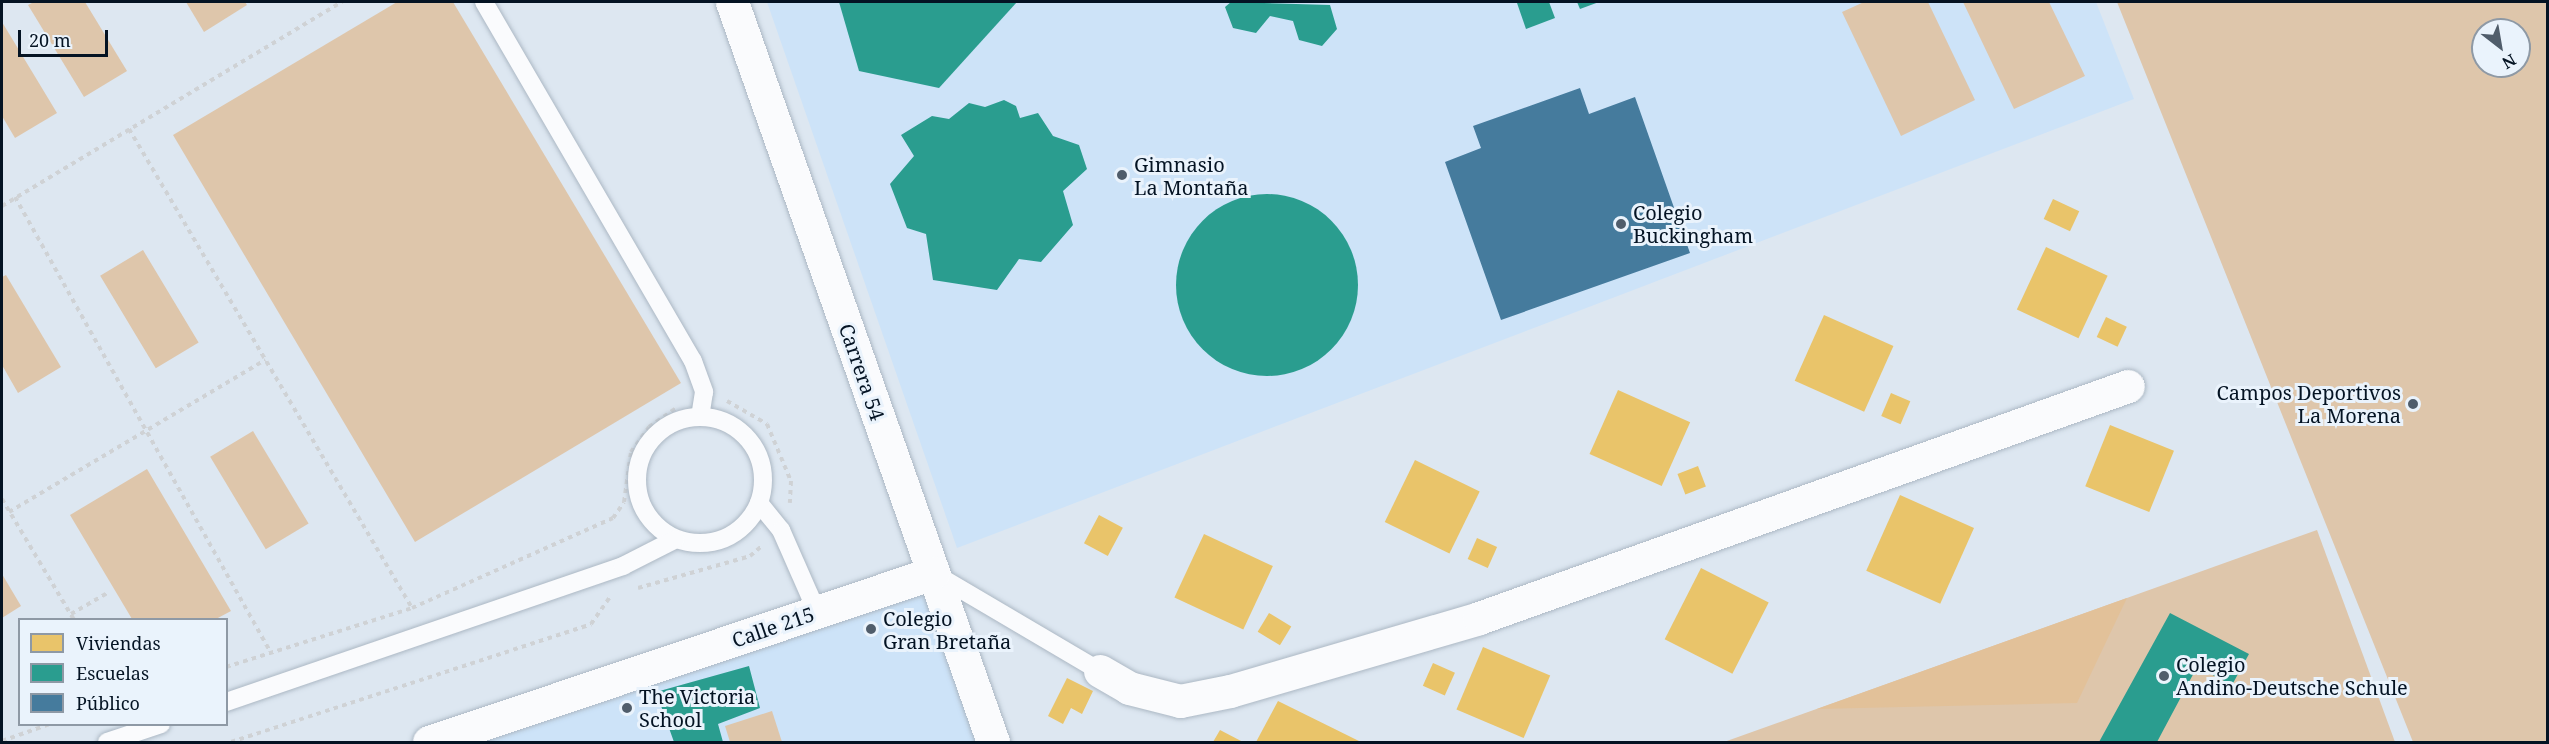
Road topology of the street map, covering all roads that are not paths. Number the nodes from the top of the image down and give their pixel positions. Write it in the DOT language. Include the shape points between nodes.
graph roads {
  1 [pos="484,2"];
  2 [pos="732,2"];
  3 [pos="2128,386"];
  4 [pos="700,416"];
  5 [pos="759,503"];
  6 [pos="676,539"];
  7 [pos="933,573"];
  8 [pos="817,612"];
  9 [pos="1100,671"];
  10 [pos="228,701"];
  11 [pos="155,726"];
  12 [pos="107,742"];
  13 [pos="429,742"];
  14 [pos="993,742"];
  1 -- 4 [label="lane" via="697,368 704,392"];
  2 -- 7 [label="street, Carrera 54"];
  3 -- 9 [label="street" via="1479,618 1230,692 1180,701 1129,688"];
  4 -- 5 [label="lane" via="724,420 745,434 754,447 764,478"];
  4 -- 6 [label="lane" via="675,421 655,435 639,464 636,481 642,505 656,526"];
  5 -- 6 [label="lane" via="746,524 726,538 701,543"];
  5 -- 8 [label="lane" via="782,530"];
  6 -- 10 [label="lane" via="622,566"];
  7 -- 8 [label="street, Calle 215"];
  7 -- 9 [label="lane"];
  7 -- 14 [label="street, Carrera 54"];
  8 -- 13 [label="street, Calle 215"];
  11 -- 12 [label="lane"];
}
